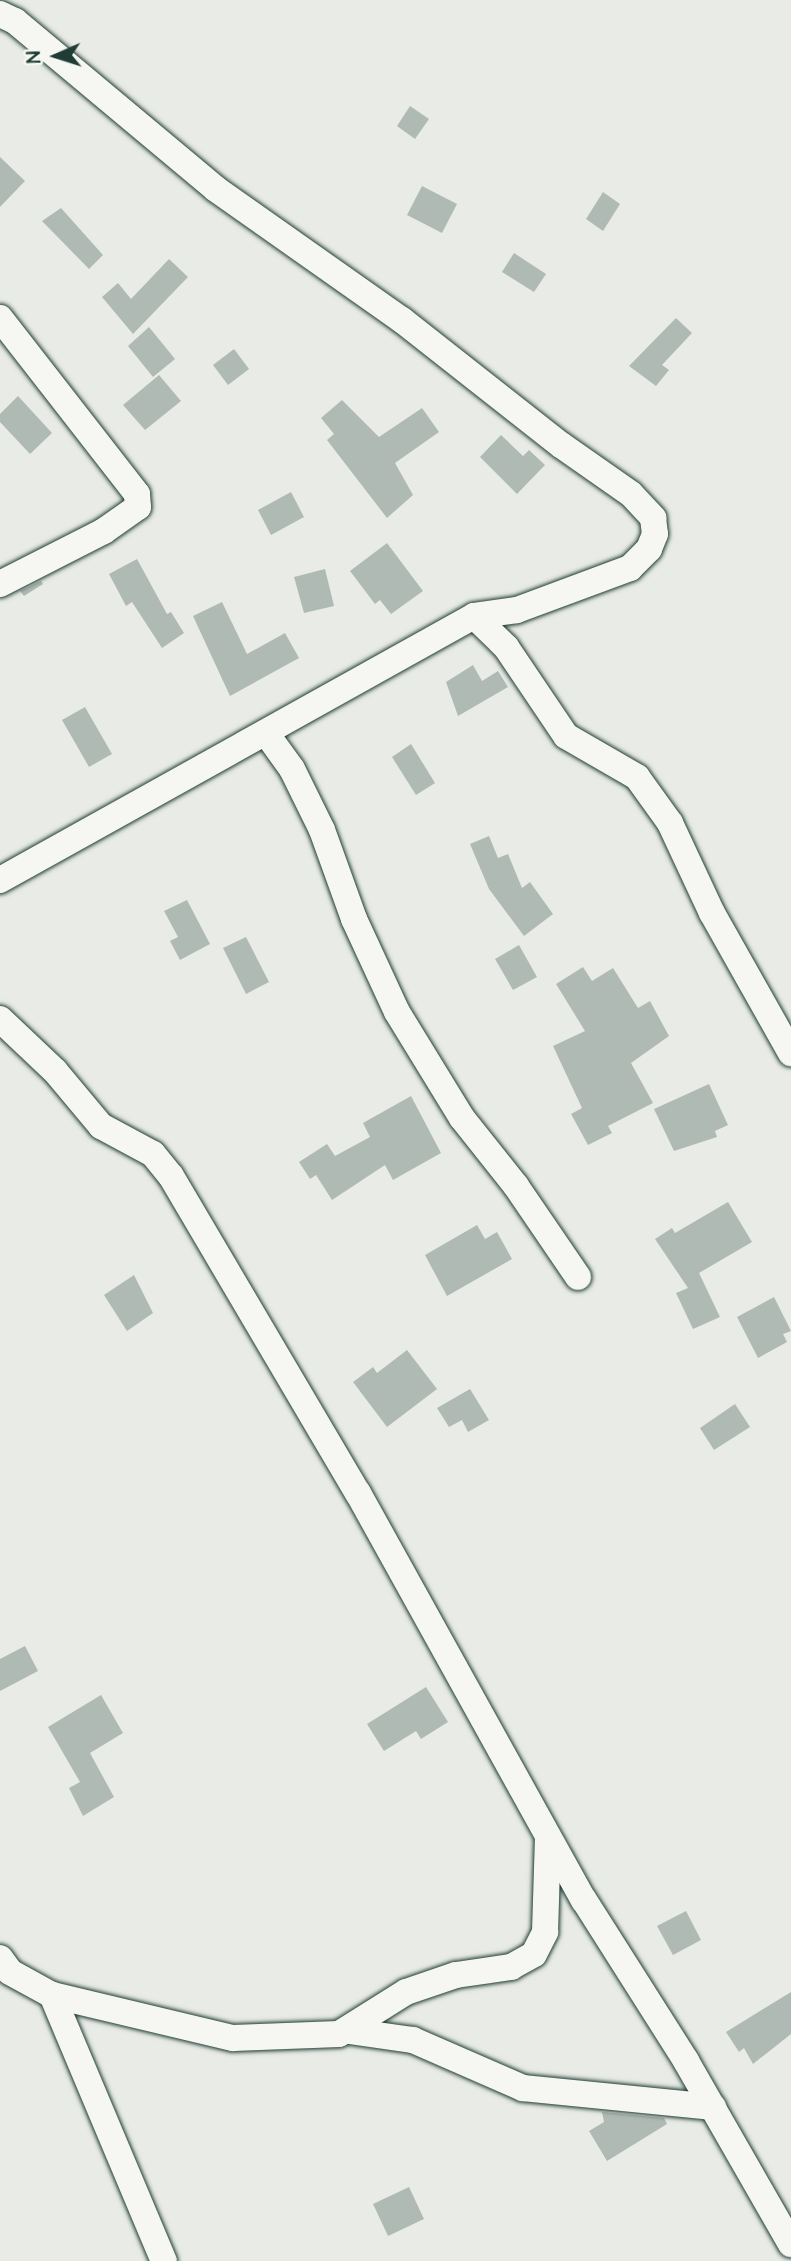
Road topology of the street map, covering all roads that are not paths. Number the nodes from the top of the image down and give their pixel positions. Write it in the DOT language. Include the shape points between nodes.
graph roads {
  1 [pos="0,14"];
  2 [pos="0,318"];
  3 [pos="0,584"];
  4 [pos="474,617"];
  5 [pos="266,733"];
  6 [pos="0,880"];
  7 [pos="0,1019"];
  8 [pos="791,1053"];
  9 [pos="578,1276"];
  10 [pos="548,1835"];
  11 [pos="3,1970"];
  12 [pos="52,1995"];
  13 [pos="349,2031"];
  14 [pos="713,2107"];
  15 [pos="791,2244"];
  16 [pos="164,2261"];
  1 -- 4 [label="street" via="23,28 216,189 402,320 631,494 653,518 655,534 649,549 630,568 529,606"];
  2 -- 3 [label="street" via="137,494 138,508 104,531"];
  4 -- 5 [label="street"];
  4 -- 8 [label="street" via="506,647 566,736 638,778 670,823 712,913"];
  5 -- 6 [label="street"];
  5 -- 9 [label="street" via="292,769 322,830 354,919 397,1012 462,1118"];
  7 -- 10 [label="street" via="55,1071 101,1126 153,1154 171,1176 358,1493"];
  10 -- 13 [label="street" via="545,1932 534,1954 511,1967 456,1975 407,1992"];
  10 -- 14 [label="street"];
  11 -- 12 [label="street"];
  12 -- 13 [label="street" via="233,2038"];
  12 -- 16 [label="street"];
  13 -- 14 [label="street" via="413,2040 523,2088"];
  14 -- 15 [label="street"];
}
